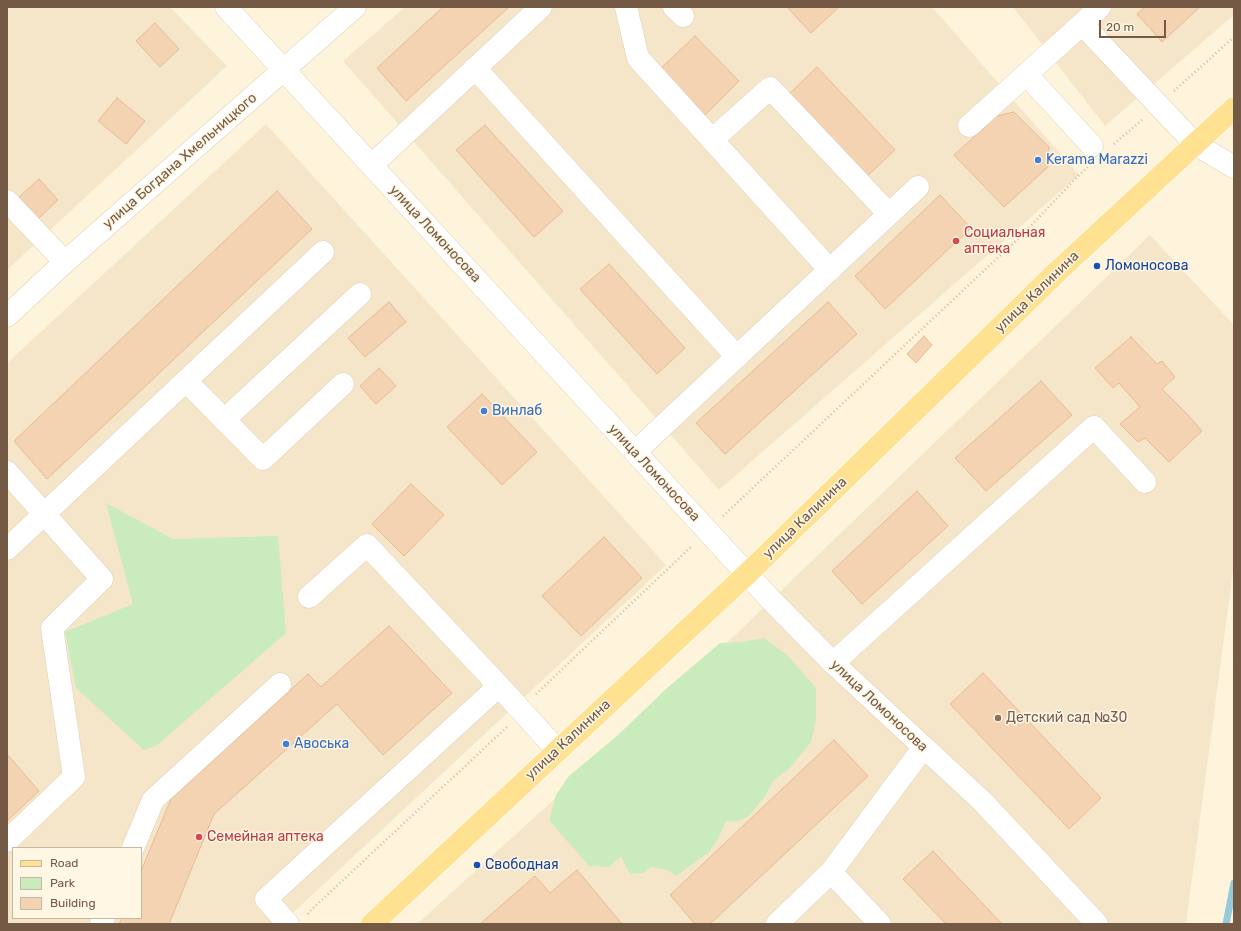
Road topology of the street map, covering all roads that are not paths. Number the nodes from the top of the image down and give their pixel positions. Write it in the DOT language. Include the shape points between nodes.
graph roads {
  1 [pos="226,7"];
  2 [pos="355,7"];
  3 [pos="541,7"];
  4 [pos="626,7"];
  5 [pos="1100,7"];
  6 [pos="1082,24"];
  7 [pos="476,68"];
  8 [pos="284,69"];
  9 [pos="1026,74"];
  10 [pos="1234,108"];
  11 [pos="969,126"];
  12 [pos="712,140"];
  13 [pos="1195,144"];
  14 [pos="1098,152"];
  15 [pos="372,165"];
  16 [pos="1234,167"];
  17 [pos="918,187"];
  18 [pos="7,201"];
  19 [pos="889,214"];
  20 [pos="323,252"];
  21 [pos="66,262"];
  22 [pos="830,270"];
  23 [pos="360,294"];
  24 [pos="7,316"];
  25 [pos="737,357"];
  26 [pos="186,380"];
  27 [pos="343,384"];
  28 [pos="224,420"];
  29 [pos="635,452"];
  30 [pos="7,472"];
  31 [pos="1145,482"];
  32 [pos="44,514"];
  33 [pos="7,548"];
  34 [pos="747,574"];
  35 [pos="309,597"];
  36 [pos="833,663"];
  37 [pos="280,684"];
  38 [pos="499,686"];
  39 [pos="923,748"];
  40 [pos="557,750"];
  41 [pos="7,841"];
  42 [pos="133,847"];
  43 [pos="831,872"];
  44 [pos="297,921"];
  45 [pos="372,924"];
  46 [pos="777,924"];
  47 [pos="880,924"];
  48 [pos="1098,924"];
  1 -- 8 [label="street, улица Ломоносова"];
  2 -- 8 [label="street, улица Богдана Хмельницкого"];
  3 -- 7 [label="street"];
  4 -- 12 [label="street" via="638,58"];
  5 -- 6 [label="street"];
  6 -- 9 [label="street"];
  6 -- 13 [label="street"];
  7 -- 15 [label="street"];
  7 -- 25 [label="street"];
  8 -- 15 [label="street, улица Ломоносова"];
  8 -- 21 [label="street, улица Богдана Хмельницкого"];
  9 -- 11 [label="street"];
  9 -- 14 [label="street"];
  10 -- 13 [label="main road, улица Калинина"];
  12 -- 19 [label="street" via="770,88"];
  12 -- 22 [label="street"];
  13 -- 16 [label="street"];
  13 -- 34 [label="main road, улица Калинина" via="1052,276"];
  15 -- 29 [label="street, улица Ломоносова"];
  17 -- 19 [label="street"];
  18 -- 21 [label="street"];
  19 -- 22 [label="street"];
  20 -- 26 [label="street"];
  21 -- 24 [label="street, улица Богдана Хмельницкого"];
  22 -- 25 [label="street"];
  23 -- 28 [label="street"];
  25 -- 29 [label="street"];
  26 -- 28 [label="street"];
  26 -- 32 [label="street"];
  27 -- 28 [label="street" via="263,459"];
  29 -- 34 [label="street, улица Ломоносова"];
  30 -- 32 [label="street"];
  31 -- 36 [label="street" via="1094,427"];
  32 -- 33 [label="street"];
  32 -- 41 [label="street" via="102,579 52,628 74,777"];
  34 -- 36 [label="street, улица Ломоносова"];
  34 -- 40 [label="main road, улица Калинина"];
  35 -- 38 [label="street" via="367,544"];
  36 -- 39 [label="street, улица Ломоносова"];
  37 -- 42 [label="street" via="153,800"];
  38 -- 40 [label="street"];
  38 -- 44 [label="street" via="266,899"];
  39 -- 43 [label="street"];
  39 -- 48 [label="street, улица Ломоносова" via="982,801"];
  40 -- 45 [label="main road, улица Калинина"];
  43 -- 46 [label="street"];
  43 -- 47 [label="street"];
}
